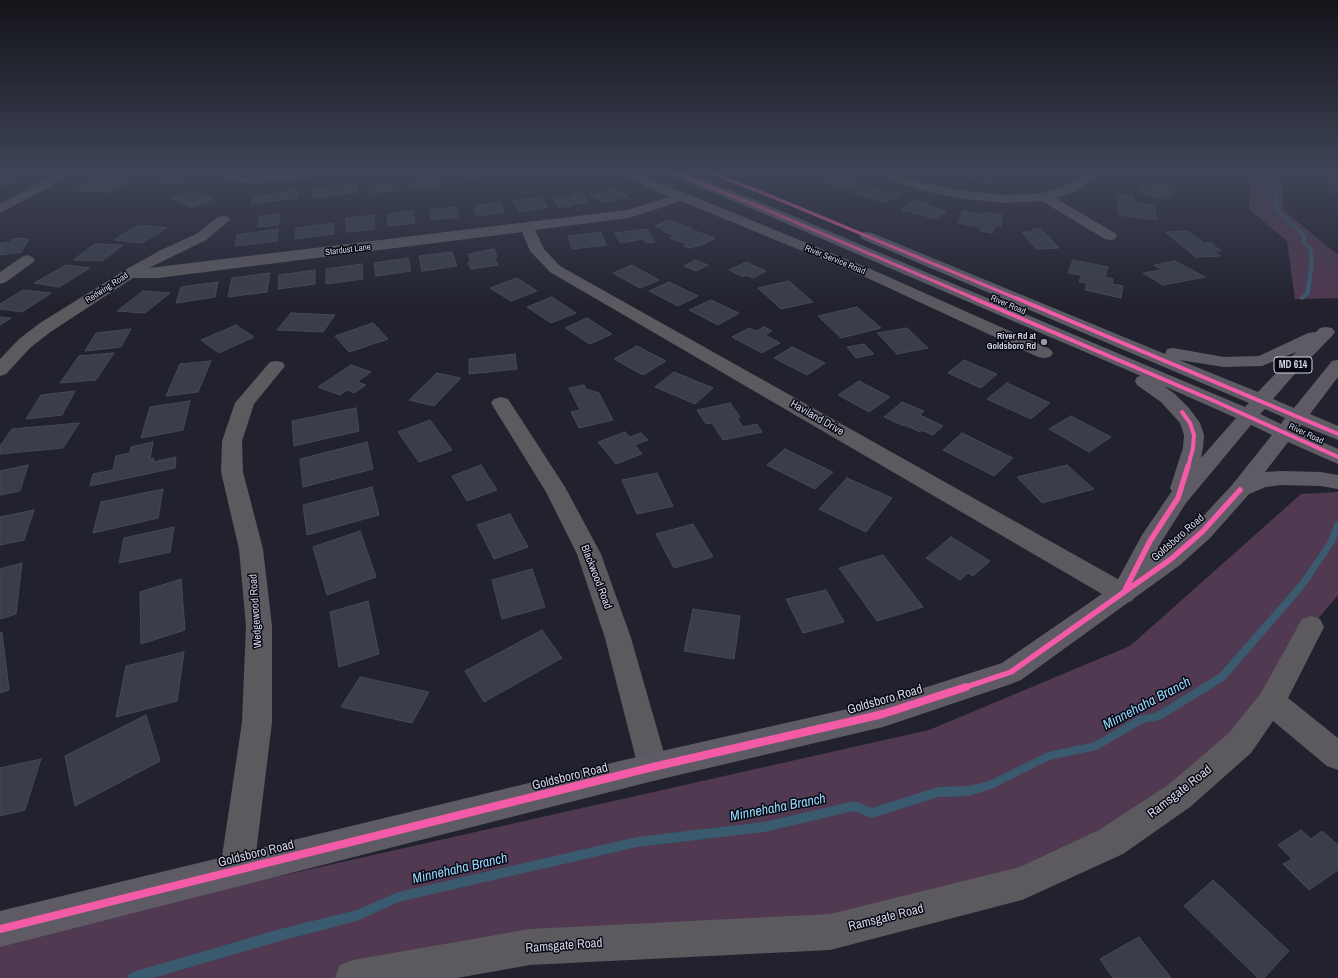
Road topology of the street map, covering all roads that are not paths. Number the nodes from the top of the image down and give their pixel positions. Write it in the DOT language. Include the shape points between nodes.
graph roads {
  1 [pos="608,217"];
  2 [pos="730,217"];
  3 [pos="782,217"];
  4 [pos="820,217"];
  5 [pos="1077,217"];
  6 [pos="223,220"];
  7 [pos="527,227"];
  8 [pos="1110,236"];
  9 [pos="26,260"];
  10 [pos="130,272"];
  11 [pos="0,279"];
  12 [pos="1035,306"];
  13 [pos="1332,330"];
  14 [pos="1091,349"];
  15 [pos="1044,354"];
  16 [pos="276,366"];
  17 [pos="1337,368"];
  18 [pos="0,370"];
  19 [pos="1262,401"];
  20 [pos="501,403"];
  21 [pos="1248,416"];
  22 [pos="1298,416"];
  23 [pos="1284,432"];
  24 [pos="1338,434"];
  25 [pos="1338,458"];
  26 [pos="1338,482"];
  27 [pos="1240,490"];
  28 [pos="1178,498"];
  29 [pos="1123,594"];
  30 [pos="1311,627"];
  31 [pos="1271,702"];
  32 [pos="1338,756"];
  33 [pos="653,768"];
  34 [pos="237,870"];
  35 [pos="0,929"];
  36 [pos="353,978"];
  1 -- 7 [label="street, Stardust Lane"];
  2 -- 15 [label="street, River Service Road" via="868,273"];
  3 -- 14 [label="main road, River Road"];
  4 -- 12 [label="main road, River Road"];
  5 -- 8 [label="street"];
  6 -- 10 [label="street, Redwing Road" via="201,237"];
  7 -- 10 [label="street, Stardust Lane" via="158,273"];
  7 -- 29 [label="street, Haviland Drive" via="537,251 555,269"];
  9 -- 11 [label="street"];
  10 -- 18 [label="street, Redwing Road" via="46,327 25,343"];
  12 -- 13 [label="main road" via="1120,337 1186,356 1224,362 1262,361"];
  12 -- 19 [label="main road, River Road"];
  13 -- 19 [label="main road, Goldsboro Road / MD 614" via="1286,372"];
  14 -- 21 [label="main road, River Road"];
  14 -- 28 [label="main road" via="1152,386 1168,398 1190,423 1194,435 1193,448"];
  16 -- 34 [label="street, Wedgewood Road" via="245,403 232,441 232,472 251,549 259,626 257,722"];
  17 -- 22 [label="main road, Goldsboro Road / MD 614"];
  19 -- 21 [label="main road, Goldsboro Road / MD 614"];
  19 -- 22 [label="main road, River Road"];
  20 -- 33 [label="street, Blackwood Road" via="557,492 589,554 618,638"];
  21 -- 23 [label="main road, River Road"];
  21 -- 28 [label="main road, Goldsboro Road / MD 614"];
  22 -- 23 [label="main road, Goldsboro Road / MD 614"];
  22 -- 24 [label="main road, River Road"];
  23 -- 25 [label="main road, River Road"];
  23 -- 27 [label="main road, Goldsboro Road / MD 614"];
  26 -- 27 [label="main road" via="1280,478 1262,480"];
  27 -- 29 [label="main road, Goldsboro Road / MD 614" via="1202,532 1171,559"];
  28 -- 29 [label="main road, Goldsboro Road / MD 614" via="1150,541"];
  29 -- 33 [label="main road, Goldsboro Road / MD 614" via="1011,672 882,714"];
  30 -- 31 [label="street, Ramsgate Road"];
  31 -- 32 [label="street"];
  31 -- 36 [label="street, Ramsgate Road" via="1240,743 1179,796 1111,842 1022,883 830,932 530,947"];
  33 -- 34 [label="main road, Goldsboro Road / MD 614"];
  34 -- 35 [label="main road, Goldsboro Road / MD 614"];
}
